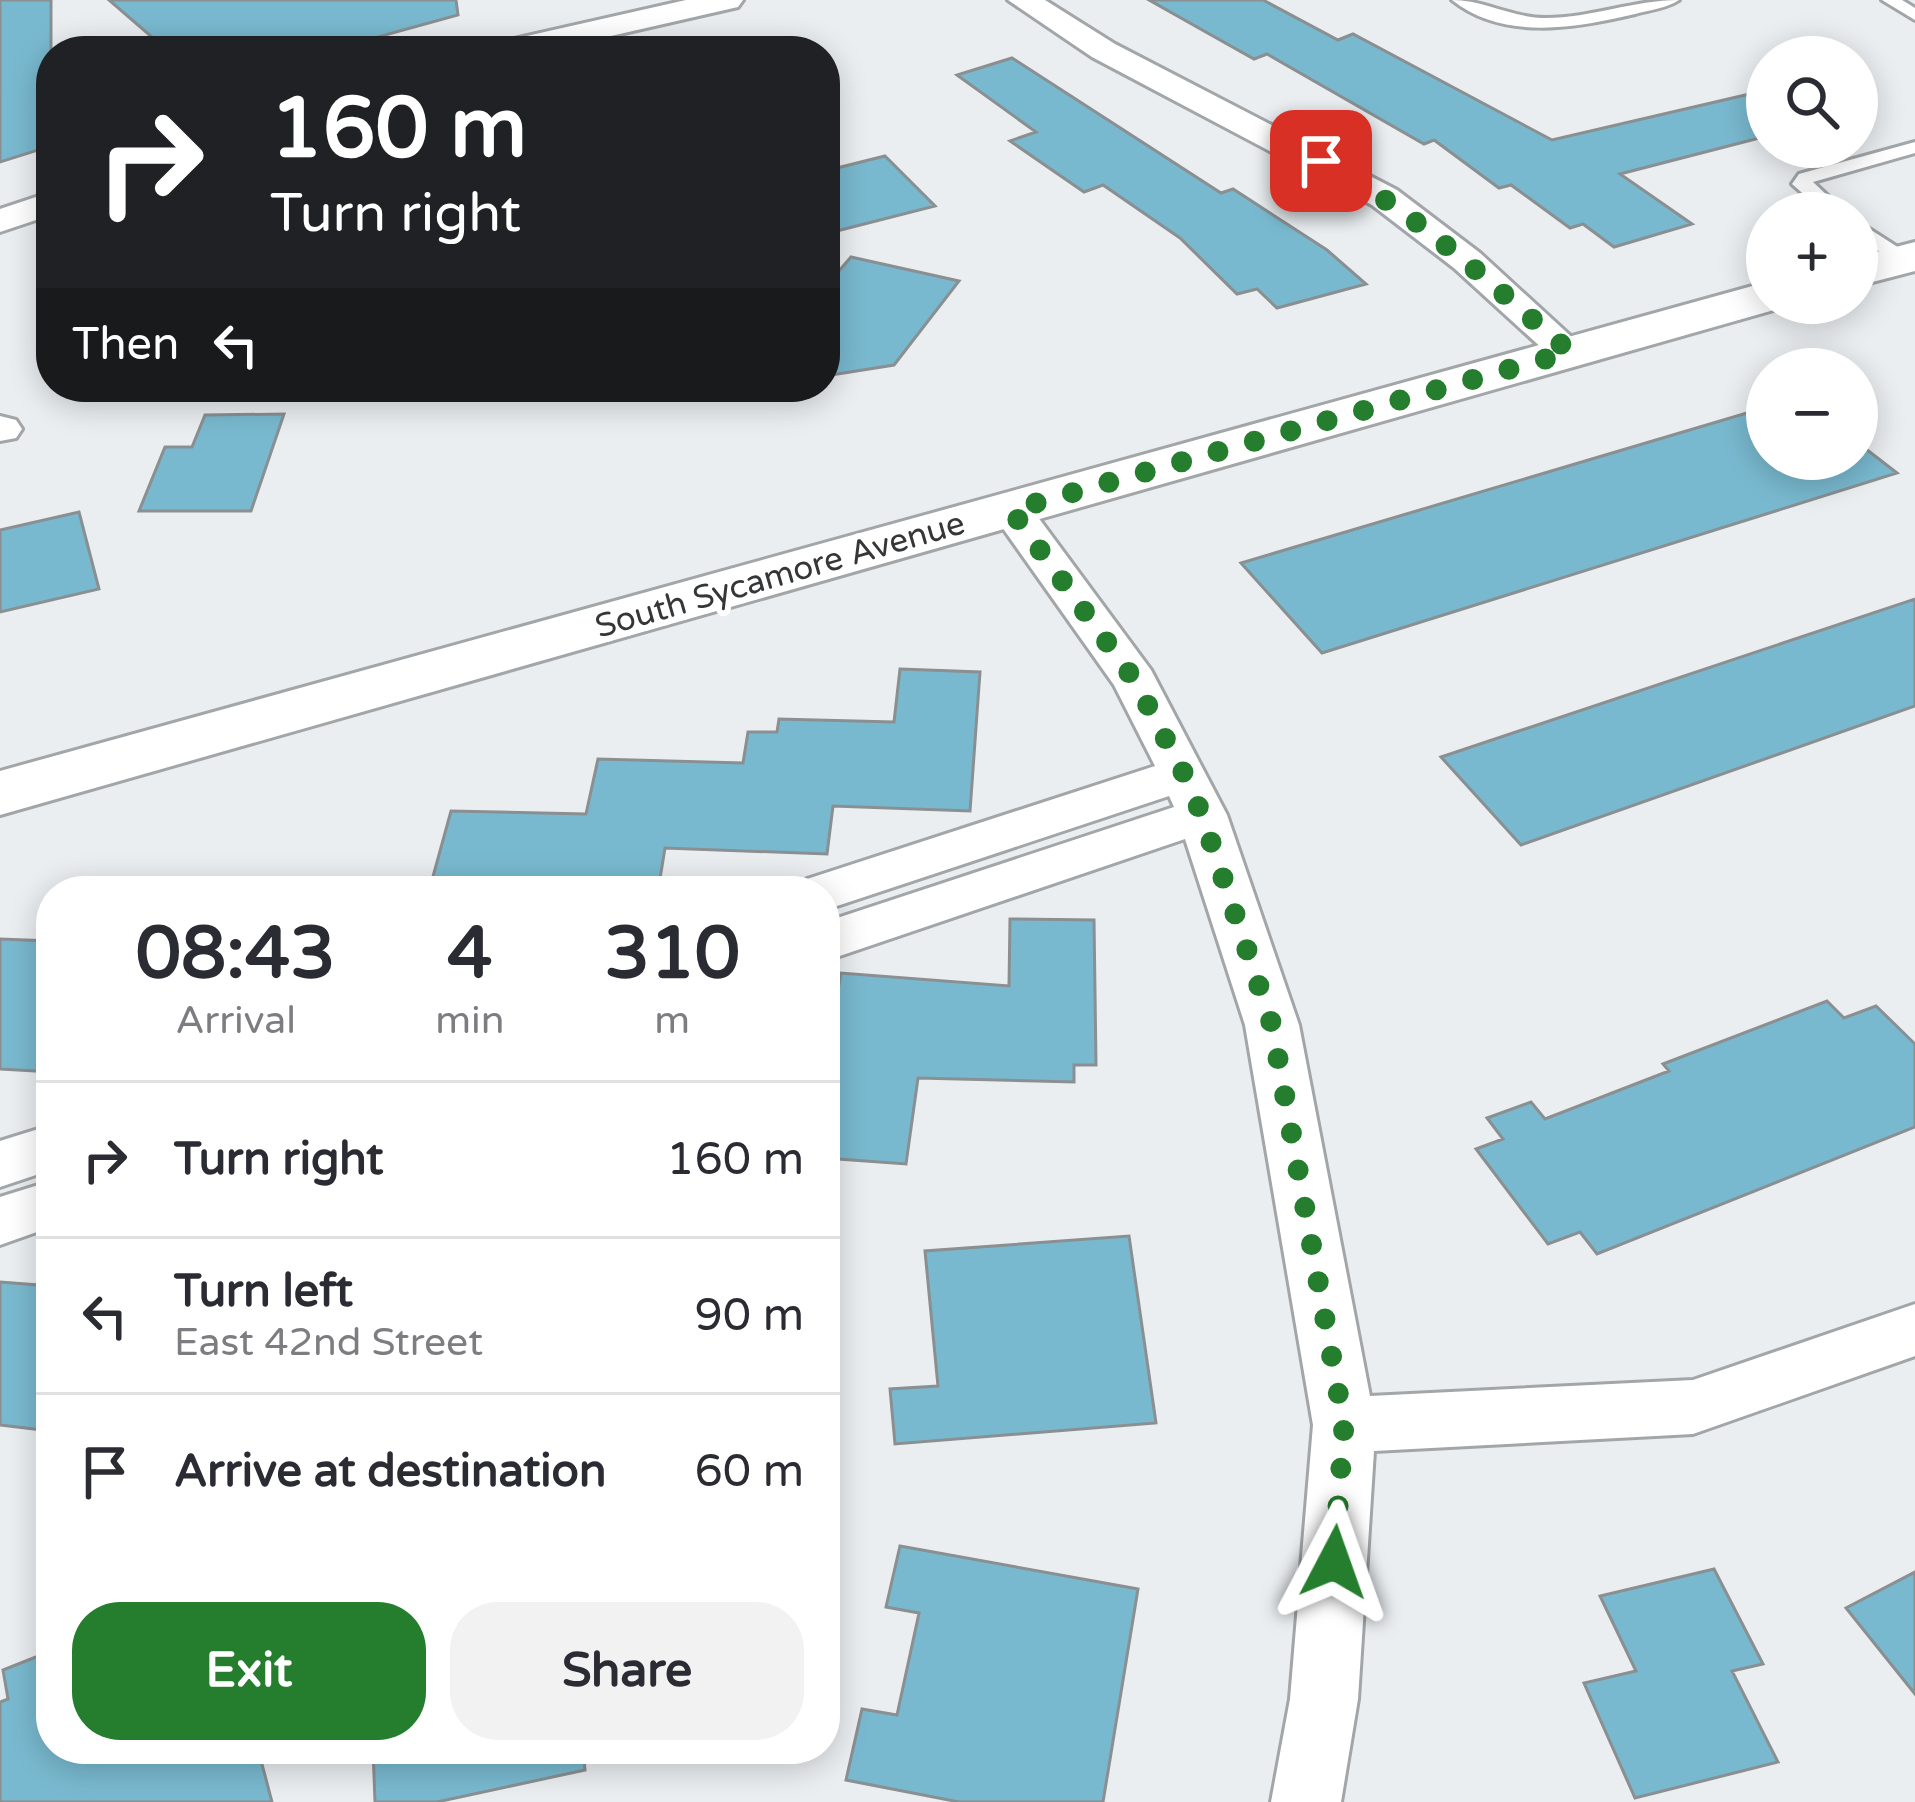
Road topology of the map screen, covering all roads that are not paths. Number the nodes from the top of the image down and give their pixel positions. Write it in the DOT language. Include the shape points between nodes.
graph roads {
  1 [pos="727,0"];
  2 [pos="1024,0"];
  3 [pos="1460,0"];
  4 [pos="1671,0"];
  5 [pos="1900,1"];
  6 [pos="1915,15"];
  7 [pos="569,36"];
  8 [pos="1915,147"];
  9 [pos="1811,192"];
  10 [pos="36,208"];
  11 [pos="0,221"];
  12 [pos="1878,239"];
  13 [pos="1909,257"];
  14 [pos="1878,266"];
  15 [pos="1746,303"];
  16 [pos="1570,352"];
  17 [pos="1011,510"];
  18 [pos="0,793"];
  19 [pos="1193,794"];
  20 [pos="840,888"];
  21 [pos="840,936"];
  22 [pos="36,1152"];
  23 [pos="0,1164"];
  24 [pos="36,1209"];
  25 [pos="0,1221"];
  26 [pos="1915,1330"];
  27 [pos="1344,1425"];
  28 [pos="1306,1802"];
  1 -- 7 [label="street"];
  2 -- 16 [label="street" via="1086,42 1360,182"];
  3 -- 4 [label="lane" via="1542,26"];
  5 -- 6 [label="lane"];
  8 -- 9 [label="lane" via="1806,178 1801,184"];
  10 -- 11 [label="street"];
  12 -- 13 [label="lane"];
  13 -- 14 [label="main road"];
  15 -- 16 [label="main road, South Sycamore Avenue"];
  16 -- 17 [label="main road, South Sycamore Avenue"];
  17 -- 18 [label="main road, South Sycamore Avenue"];
  17 -- 19 [label="street" via="1135,681"];
  19 -- 20 [label="street"];
  19 -- 21 [label="street"];
  19 -- 27 [label="street" via="1272,1025"];
  22 -- 23 [label="street"];
  24 -- 25 [label="street"];
  26 -- 27 [label="street" via="1694,1407"];
  27 -- 28 [label="street" via="1324,1699"];
}
